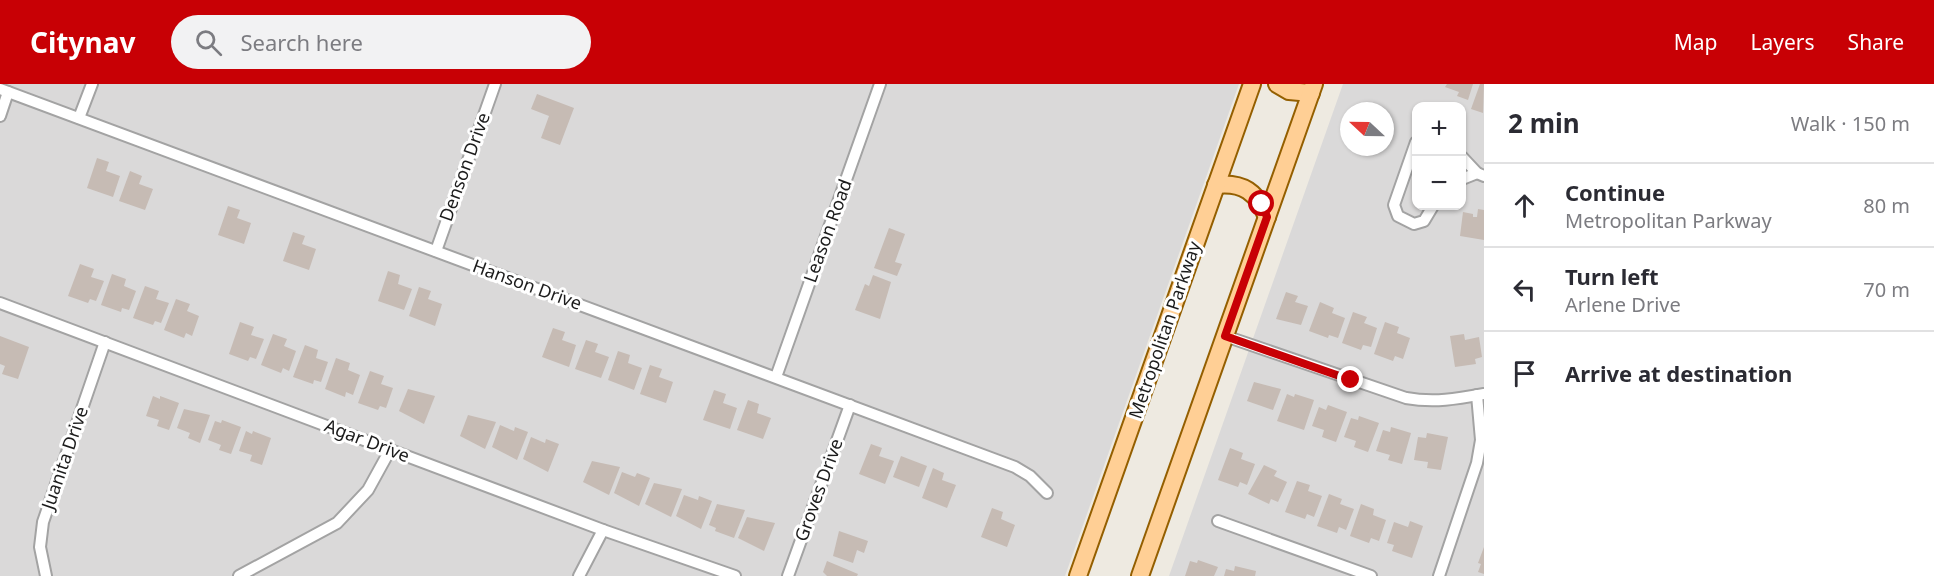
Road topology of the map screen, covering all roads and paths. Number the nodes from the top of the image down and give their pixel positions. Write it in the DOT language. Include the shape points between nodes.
graph roads {
  1 [pos="92,84"];
  2 [pos="495,84"];
  3 [pos="880,84"];
  4 [pos="1252,84"];
  5 [pos="1277,84"];
  6 [pos="1312,89"];
  7 [pos="4,91"];
  8 [pos="0,116"];
  9 [pos="80,118"];
  10 [pos="1412,153"];
  11 [pos="1466,162"];
  12 [pos="1480,175"];
  13 [pos="1216,185"];
  14 [pos="1431,210"];
  15 [pos="1267,217"];
  16 [pos="436,251"];
  17 [pos="0,303"];
  18 [pos="1225,336"];
  19 [pos="105,342"];
  20 [pos="776,377"];
  21 [pos="1480,394"];
  22 [pos="850,405"];
  23 [pos="390,450"];
  24 [pos="1047,493"];
  25 [pos="1218,521"];
  26 [pos="603,530"];
  27 [pos="46,576"];
  28 [pos="239,576"];
  29 [pos="579,576"];
  30 [pos="735,576"];
  31 [pos="788,576"];
  32 [pos="1078,576"];
  33 [pos="1140,576"];
  34 [pos="1371,576"];
  35 [pos="1439,576"];
  1 -- 9 [label="street"];
  2 -- 16 [label="street, Denson Drive"];
  3 -- 20 [label="street, Leason Road"];
  4 -- 13 [label="main road, Metropolitan Parkway"];
  5 -- 6 [label="main road" via="1289,91"];
  6 -- 15 [label="main road"];
  7 -- 8 [label="street"];
  7 -- 9 [label="street, Hanson Drive"];
  9 -- 16 [label="street, Hanson Drive"];
  10 -- 14 [label="street" via="1394,205 1398,216 1414,224 1424,221"];
  11 -- 12 [label="street"];
  13 -- 15 [label="main road" via="1245,188 1262,204"];
  13 -- 32 [label="main road, Metropolitan Parkway"];
  15 -- 18 [label="main road"];
  16 -- 20 [label="street, Hanson Drive"];
  17 -- 19 [label="street, Agar Drive"];
  18 -- 21 [label="street" via="1406,398 1449,401"];
  18 -- 33 [label="main road"];
  19 -- 23 [label="street, Agar Drive"];
  19 -- 27 [label="street, Juanita Drive" via="44,522 40,547"];
  20 -- 22 [label="street, Hanson Drive"];
  21 -- 35 [label="street" via="1477,463"];
  22 -- 24 [label="street, Hanson Drive" via="1015,467"];
  22 -- 31 [label="street, Groves Drive"];
  23 -- 26 [label="street, Agar Drive"];
  23 -- 28 [label="street" via="368,490 337,523"];
  25 -- 34 [label="street"];
  26 -- 29 [label="street"];
  26 -- 30 [label="street, Agar Drive"];
}
